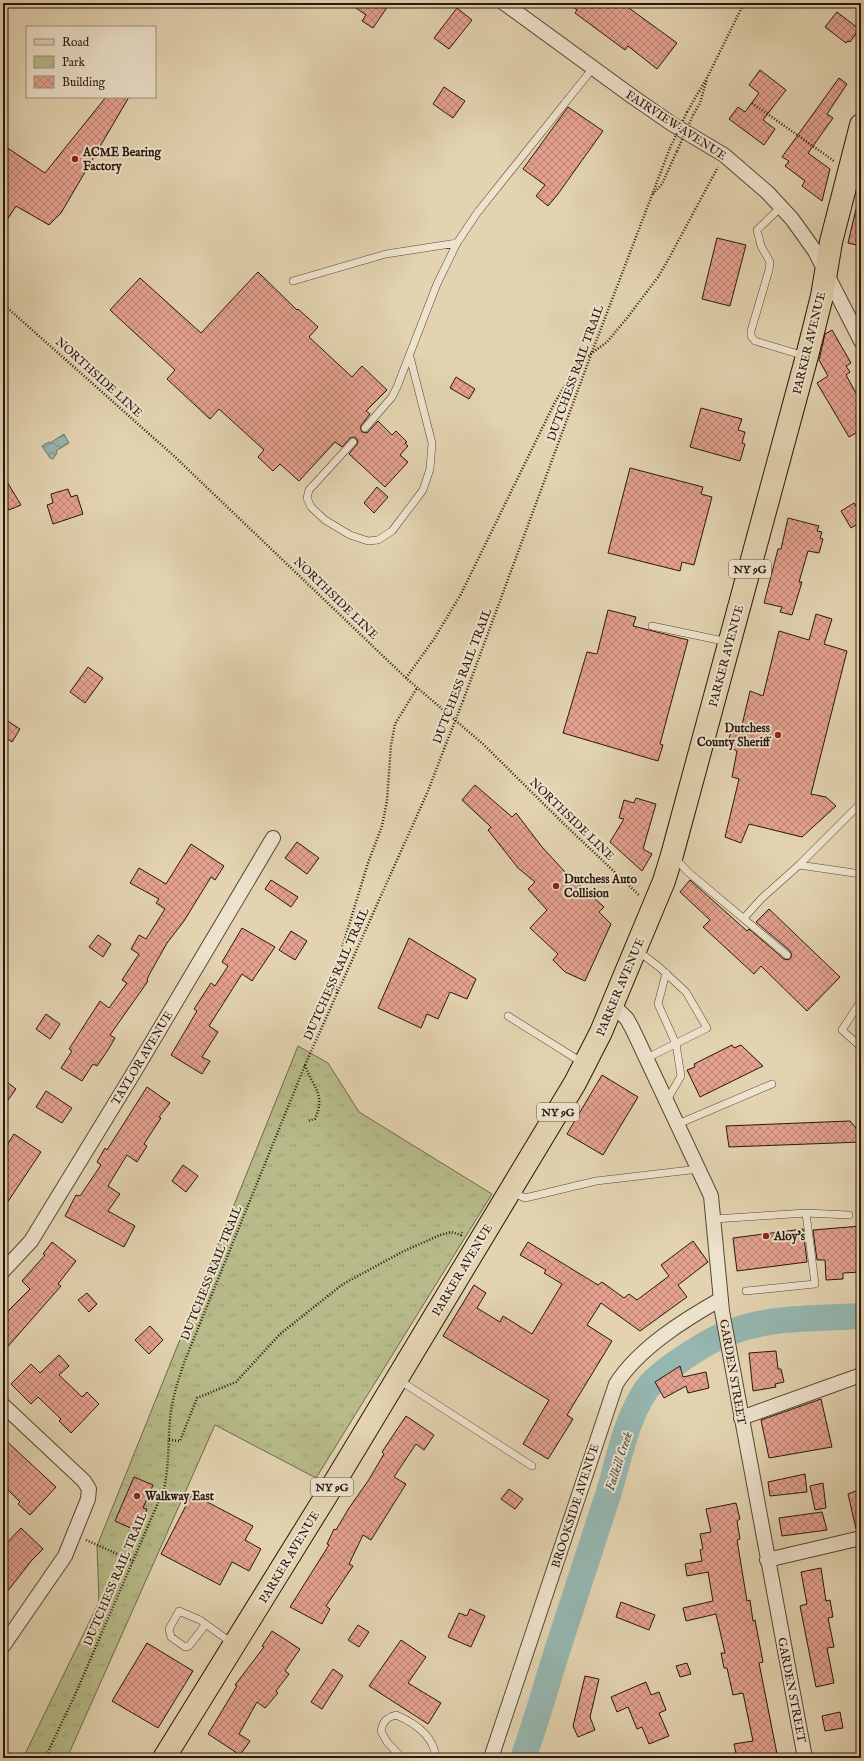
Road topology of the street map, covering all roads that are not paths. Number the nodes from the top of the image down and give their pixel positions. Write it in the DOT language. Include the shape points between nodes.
graph roads {
  1 [pos="504,3"];
  2 [pos="593,68"];
  3 [pos="861,125"];
  4 [pos="781,207"];
  5 [pos="457,243"];
  6 [pos="825,270"];
  7 [pos="293,281"];
  8 [pos="861,341"];
  9 [pos="807,356"];
  10 [pos="410,357"];
  11 [pos="364,428"];
  12 [pos="353,442"];
  13 [pos="652,626"];
  14 [pos="730,642"];
  15 [pos="861,803"];
  16 [pos="273,838"];
  17 [pos="672,855"];
  18 [pos="799,865"];
  19 [pos="861,874"];
  20 [pos="744,918"];
  21 [pos="636,950"];
  22 [pos="787,955"];
  23 [pos="666,973"];
  24 [pos="859,1004"];
  25 [pos="613,1005"];
  26 [pos="508,1016"];
  27 [pos="676,1044"];
  28 [pos="861,1047"];
  29 [pos="647,1058"];
  30 [pos="585,1064"];
  31 [pos="772,1084"];
  32 [pos="667,1100"];
  33 [pos="678,1124"];
  34 [pos="699,1168"];
  35 [pos="510,1191"];
  36 [pos="806,1213"];
  37 [pos="849,1215"];
  38 [pos="714,1219"];
  39 [pos="3,1271"];
  40 [pos="746,1291"];
  41 [pos="721,1299"];
  42 [pos="861,1375"];
  43 [pos="397,1379"];
  44 [pos="3,1405"];
  45 [pos="742,1418"];
  46 [pos="532,1466"];
  47 [pos="861,1538"];
  48 [pos="768,1560"];
  49 [pos="206,1624"];
  50 [pos="235,1645"];
  51 [pos="3,1646"];
  52 [pos="164,1758"];
  53 [pos="402,1758"];
  54 [pos="436,1758"];
  55 [pos="491,1758"];
  56 [pos="805,1758"];
  1 -- 2 [label="street, FAIRVIEW AVENUE"];
  2 -- 4 [label="street, FAIRVIEW AVENUE" via="649,108 724,155"];
  2 -- 5 [label="lane" via="477,213"];
  3 -- 6 [label="main road, PARKER AVENUE / NY 9G"];
  4 -- 6 [label="street, FAIRVIEW AVENUE" via="802,232"];
  4 -- 9 [label="lane" via="756,230 770,262 770,270 751,331 755,341"];
  5 -- 7 [label="lane" via="386,254"];
  5 -- 10 [label="lane"];
  6 -- 8 [label="street, FAIRVIEW AVENUE"];
  6 -- 9 [label="main road, PARKER AVENUE / NY 9G" via="822,296"];
  9 -- 14 [label="main road, PARKER AVENUE / NY 9G"];
  10 -- 11 [label="lane" via="392,397"];
  10 -- 12 [label="lane" via="432,443 430,469 423,490 392,531 378,540 368,541 350,535 325,520 311,507 307,498 309,490"];
  13 -- 14 [label="lane"];
  14 -- 17 [label="main road, PARKER AVENUE / NY 9G"];
  15 -- 18 [label="lane"];
  16 -- 39 [label="street, TAYLOR AVENUE" via="31,1241"];
  17 -- 20 [label="lane" via="688,872"];
  17 -- 21 [label="main road, PARKER AVENUE / NY 9G"];
  18 -- 19 [label="lane"];
  18 -- 20 [label="lane"];
  20 -- 22 [label="lane"];
  21 -- 23 [label="lane"];
  21 -- 25 [label="main road, PARKER AVENUE / NY 9G"];
  23 -- 27 [label="lane" via="658,1004"];
  23 -- 27 [label="lane" via="686,992 707,1028"];
  24 -- 28 [label="lane" via="842,1030"];
  25 -- 29 [label="street, GARDEN STREET" via="627,1019"];
  25 -- 30 [label="main road, PARKER AVENUE / NY 9G"];
  26 -- 30 [label="lane"];
  27 -- 29 [label="lane"];
  27 -- 32 [label="lane" via="681,1076"];
  29 -- 32 [label="street, GARDEN STREET"];
  30 -- 35 [label="main road, PARKER AVENUE / NY 9G"];
  31 -- 33 [label="lane"];
  32 -- 33 [label="street, GARDEN STREET"];
  33 -- 34 [label="street, GARDEN STREET"];
  34 -- 35 [label="lane" via="611,1178 525,1198"];
  34 -- 38 [label="street, GARDEN STREET" via="711,1196"];
  35 -- 43 [label="main road, PARKER AVENUE / NY 9G"];
  36 -- 37 [label="lane"];
  36 -- 38 [label="lane"];
  36 -- 40 [label="lane" via="815,1284"];
  38 -- 41 [label="street, GARDEN STREET"];
  41 -- 45 [label="street, GARDEN STREET"];
  41 -- 55 [label="street, BROOKSIDE AVENUE" via="662,1338 624,1371 616,1384"];
  42 -- 45 [label="street"];
  43 -- 46 [label="lane"];
  43 -- 50 [label="main road, PARKER AVENUE / NY 9G"];
  44 -- 51 [label="street" via="84,1481 88,1489 88,1499 65,1556"];
  45 -- 48 [label="street, GARDEN STREET"];
  47 -- 48 [label="street"];
  48 -- 56 [label="street, GARDEN STREET"];
  49 -- 49 [label="lane" via="179,1611 169,1629 171,1637 184,1647 189,1646"];
  49 -- 50 [label="lane"];
  50 -- 52 [label="main road, PARKER AVENUE / NY 9G"];
  53 -- 54 [label="lane" via="387,1742 381,1731 383,1722 388,1717 396,1715 407,1719 430,1738 435,1747"];
}
